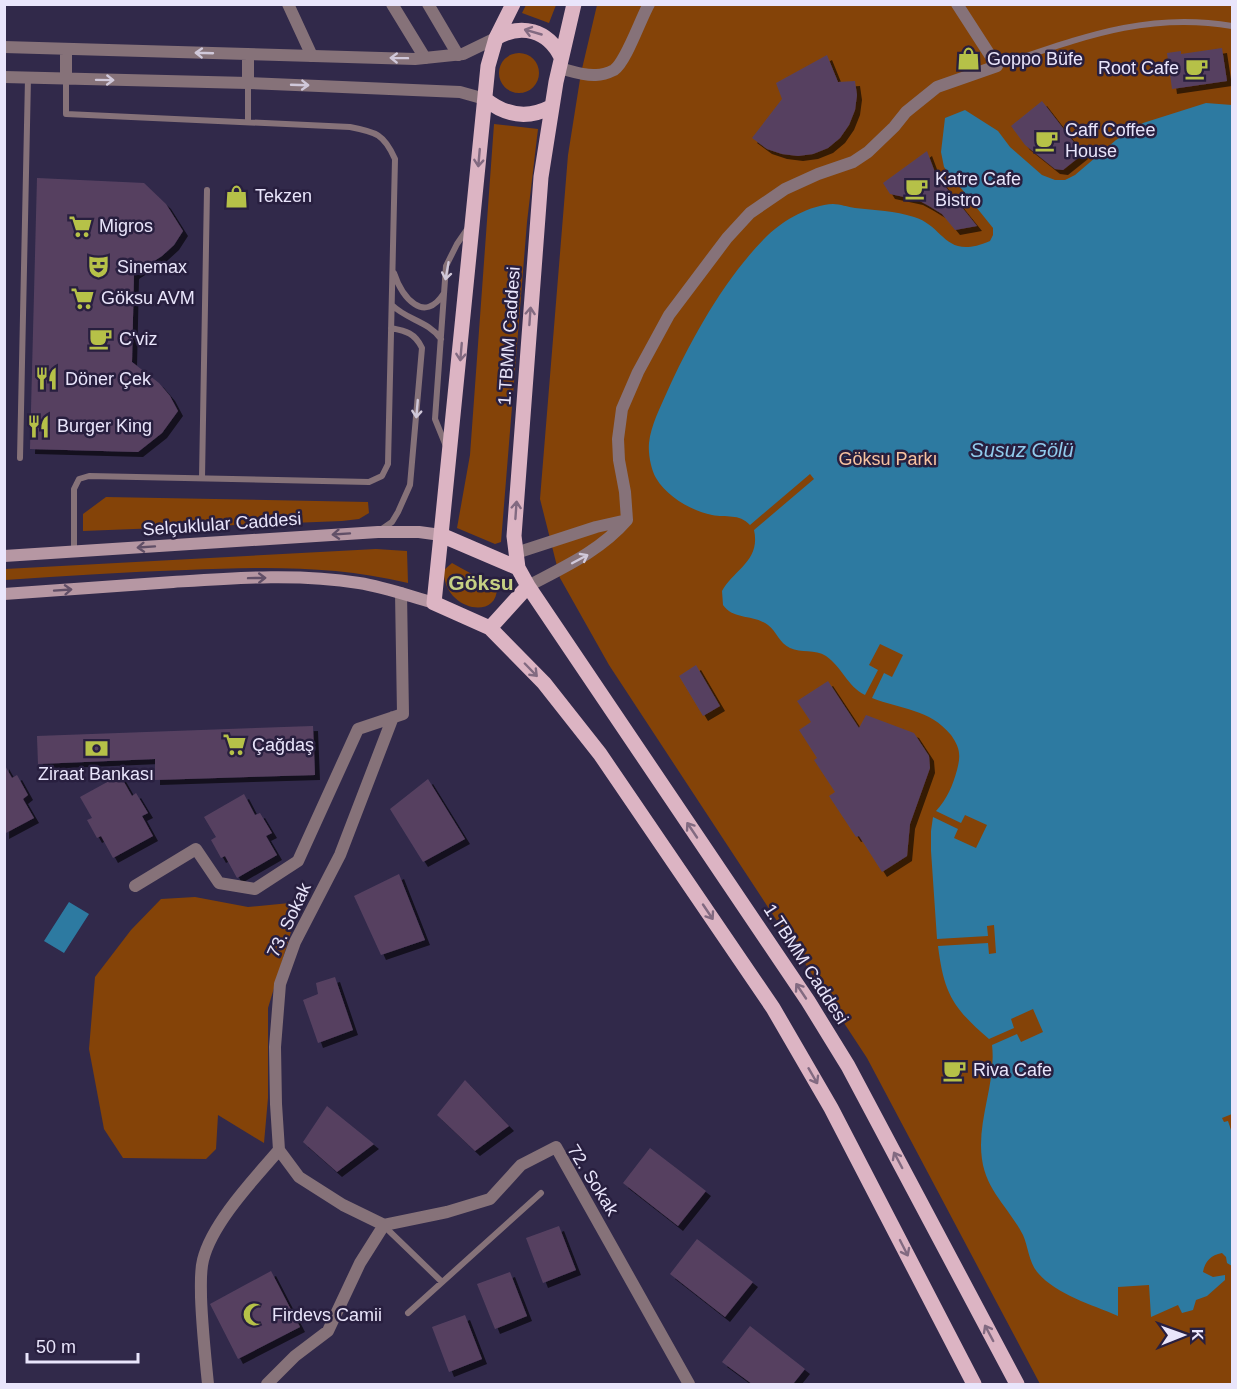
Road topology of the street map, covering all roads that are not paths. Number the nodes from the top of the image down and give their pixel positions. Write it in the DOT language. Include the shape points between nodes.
graph roads {
  1 [pos="288,4"];
  2 [pos="393,4"];
  3 [pos="428,4"];
  4 [pos="513,4"];
  5 [pos="574,4"];
  6 [pos="649,4"];
  7 [pos="957,4"];
  8 [pos="1233,26"];
  9 [pos="496,38"];
  10 [pos="4,47"];
  11 [pos="66,49"];
  12 [pos="248,54"];
  13 [pos="458,55"];
  14 [pos="312,56"];
  15 [pos="425,58"];
  16 [pos="560,62"];
  17 [pos="997,66"];
  18 [pos="4,77"];
  19 [pos="28,78"];
  20 [pos="66,79"];
  21 [pos="248,83"];
  22 [pos="485,99"];
  23 [pos="551,107"];
  24 [pos="248,122"];
  25 [pos="207,190"];
  26 [pos="473,220"];
  27 [pos="393,269"];
  28 [pos="444,292"];
  29 [pos="392,305"];
  30 [pos="391,328"];
  31 [pos="441,339"];
  32 [pos="451,455"];
  33 [pos="20,459"];
  34 [pos="202,478"];
  35 [pos="627,520"];
  36 [pos="378,532"];
  37 [pos="441,535"];
  38 [pos="74,552"];
  39 [pos="4,556"];
  40 [pos="517,560"];
  41 [pos="528,586"];
  42 [pos="401,593"];
  43 [pos="4,594"];
  44 [pos="434,603"];
  45 [pos="490,628"];
  46 [pos="393,717"];
  47 [pos="135,886"];
  48 [pos="279,1150"];
  49 [pos="541,1193"];
  50 [pos="384,1225"];
  51 [pos="442,1282"];
  52 [pos="408,1313"];
  53 [pos="208,1384"];
  54 [pos="267,1384"];
  55 [pos="689,1384"];
  56 [pos="974,1384"];
  57 [pos="1017,1384"];
  1 -- 14 [label="street"];
  2 -- 15 [label="street"];
  3 -- 13 [label="street"];
  4 -- 9 [label="main road"];
  5 -- 16 [label="main road"];
  6 -- 16 [label="street" via="615,69 593,75"];
  7 -- 17 [label="street"];
  8 -- 17 [label="lane" via="1168,21 1121,28"];
  9 -- 13 [label="street"];
  16 -- 9 [label="main road, one-way" via="550,40 533,31 514,30"];
  9 -- 22 [label="main road"];
  10 -- 11 [label="street"];
  12 -- 11 [label="street, one-way"];
  11 -- 20 [label="street"];
  12 -- 14 [label="street"];
  12 -- 21 [label="street"];
  13 -- 15 [label="street"];
  15 -- 14 [label="street, one-way"];
  16 -- 23 [label="main road"];
  17 -- 35 [label="street" via="937,87 906,112 868,152 854,162 785,189 750,213 727,238 664,324 629,389 619,429"];
  18 -- 19 [label="street"];
  19 -- 20 [label="street"];
  19 -- 33 [label="lane"];
  20 -- 21 [label="street, one-way"];
  20 -- 24 [label="lane" via="66,114"];
  21 -- 22 [label="street, one-way" via="460,92"];
  21 -- 24 [label="lane"];
  22 -- 23 [label="main road" via="513,114 533,114"];
  22 -- 26 [label="main road, one-way"];
  40 -- 23 [label="main road, 1.TBMM Caddesi, one-way" via="515,528 534,254"];
  24 -- 27 [label="lane" via="350,127 371,131 387,142 395,159"];
  25 -- 34 [label="lane"];
  26 -- 28 [label="lane, one-way" via="446,266"];
  26 -- 32 [label="main road, one-way"];
  27 -- 28 [label="lane" via="399,288 413,304 435,304"];
  27 -- 29 [label="lane"];
  28 -- 31 [label="lane"];
  29 -- 30 [label="lane"];
  29 -- 31 [label="lane" via="429,326"];
  30 -- 34 [label="lane" via="388,464 382,476 369,482"];
  30 -- 36 [label="lane, one-way" via="410,333 422,348 410,485 392,522"];
  31 -- 32 [label="lane" via="435,418"];
  32 -- 37 [label="main road"];
  34 -- 38 [label="lane" via="79,479 74,489"];
  35 -- 40 [label="street" via="596,526"];
  41 -- 35 [label="street, one-way" via="588,555 613,537"];
  36 -- 37 [label="main road, Selçuklular Caddesi"];
  36 -- 38 [label="main road, Selçuklular Caddesi, one-way"];
  37 -- 40 [label="main road"];
  37 -- 44 [label="main road"];
  38 -- 39 [label="main road, Selçuklular Caddesi"];
  40 -- 41 [label="main road, 1.TBMM Caddesi"];
  41 -- 45 [label="main road"];
  57 -- 41 [label="main road, 1.TBMM Caddesi, one-way" via="848,1066"];
  43 -- 42 [label="main road, one-way" via="278,578 337,580"];
  42 -- 44 [label="main road"];
  42 -- 46 [label="street, 73. Sokak" via="403,714"];
  44 -- 45 [label="main road"];
  45 -- 56 [label="main road, one-way" via="544,683 600,754 773,1008 831,1108"];
  46 -- 47 [label="street" via="358,729 298,861 255,889 219,883 196,849"];
  46 -- 48 [label="street, 73. Sokak" via="340,855 295,942 280,984 275,1047"];
  48 -- 50 [label="street" via="298,1177"];
  48 -- 53 [label="street" via="218,1227 203,1257 202,1325"];
  49 -- 51 [label="lane"];
  50 -- 51 [label="lane"];
  50 -- 54 [label="street" via="360,1263 328,1331"];
  50 -- 55 [label="street, 72. Sokak" via="490,1199 521,1166 556,1147"];
  51 -- 52 [label="lane"];
}
